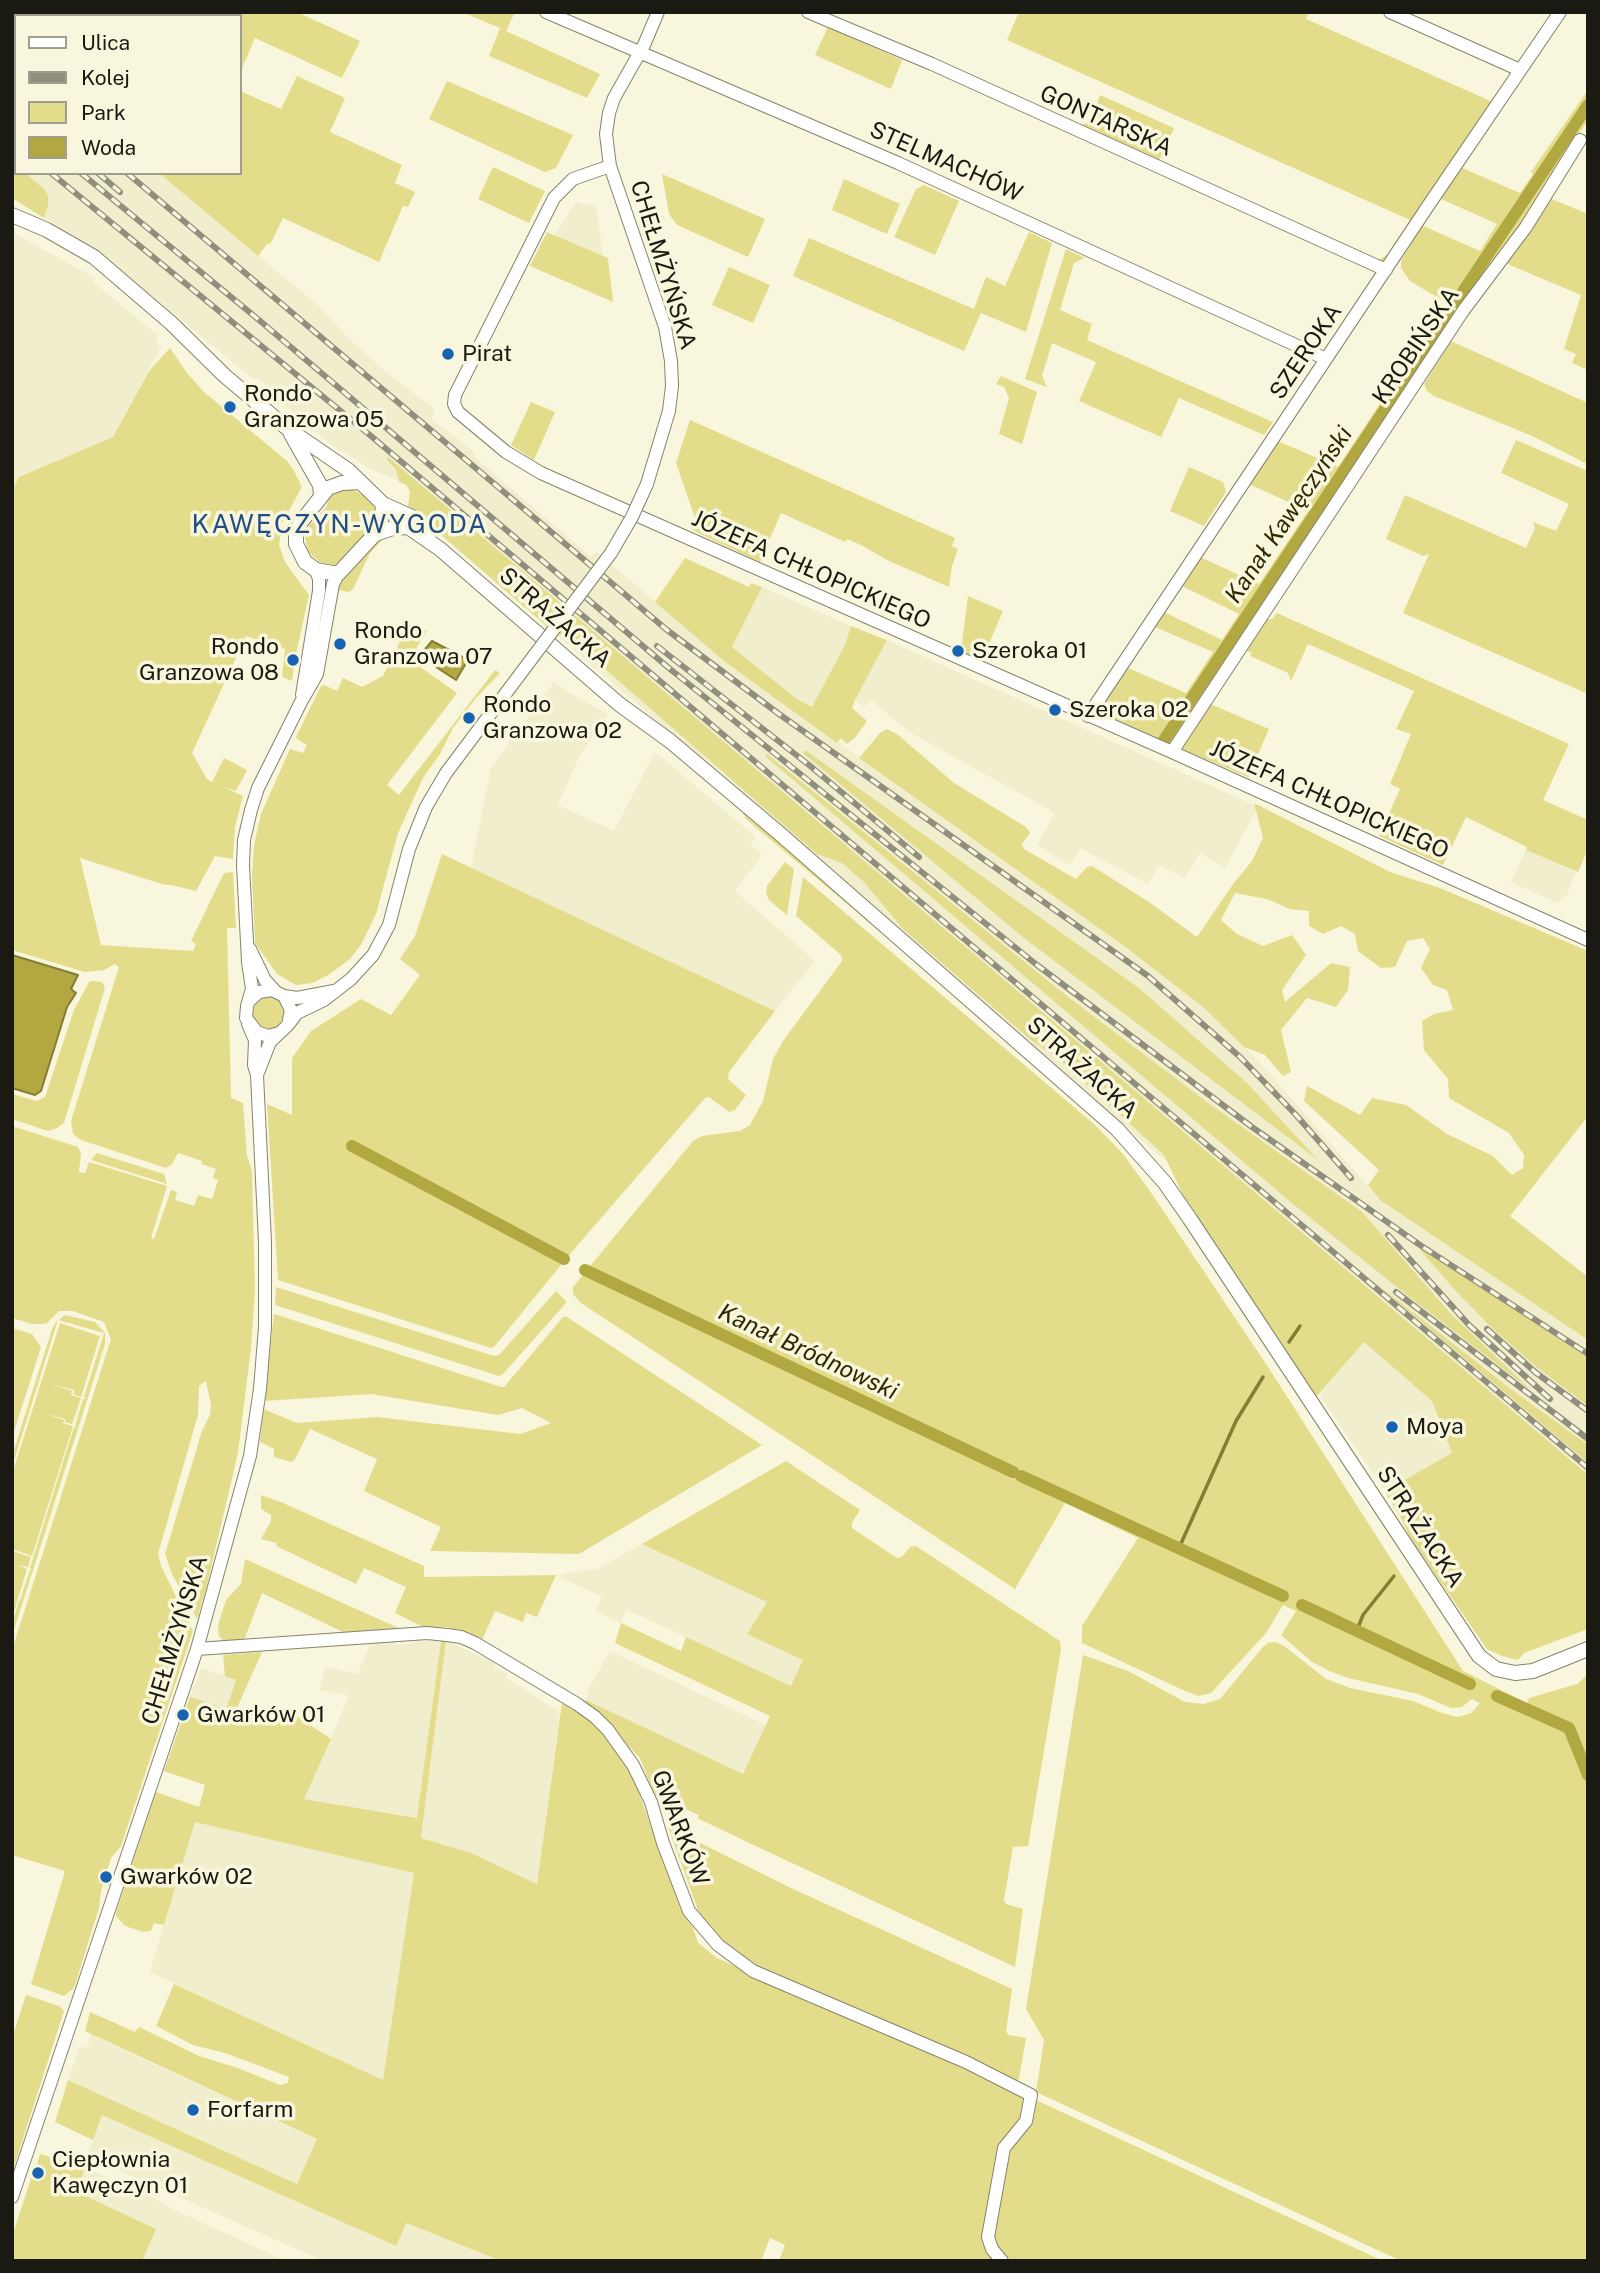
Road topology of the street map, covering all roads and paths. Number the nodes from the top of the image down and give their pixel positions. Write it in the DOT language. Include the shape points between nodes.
graph roads {
  1 [pos="546,12"];
  2 [pos="659,12"];
  3 [pos="808,12"];
  4 [pos="1390,12"];
  5 [pos="1560,12"];
  6 [pos="641,52"];
  7 [pos="1520,70"];
  8 [pos="1580,140"];
  9 [pos="610,166"];
  10 [pos="12,215"];
  11 [pos="1386,270"];
  12 [pos="1326,359"];
  13 [pos="454,404"];
  14 [pos="288,429"];
  15 [pos="360,482"];
  16 [pos="321,495"];
  17 [pos="383,504"];
  18 [pos="375,534"];
  19 [pos="440,549"];
  20 [pos="316,570"];
  21 [pos="338,574"];
  22 [pos="301,702"];
  23 [pos="1088,716"];
  24 [pos="1172,752"];
  25 [pos="1588,940"];
  26 [pos="249,945"];
  27 [pos="335,990"];
  28 [pos="279,994"];
  29 [pos="249,1001"];
  30 [pos="248,1024"];
  31 [pos="284,1029"];
  32 [pos="257,1075"];
  33 [pos="197,1649"];
  34 [pos="1588,1649"];
  35 [pos="12,2197"];
  36 [pos="1002,2261"];
  1 -- 6 [label="street, STELMACHÓW"];
  2 -- 6 [label="street, CHEŁMŻYŃSKA"];
  3 -- 11 [label="street, GONTARSKA"];
  4 -- 7 [label="street"];
  5 -- 7 [label="street, SZEROKA"];
  6 -- 9 [label="street, CHEŁMŻYŃSKA" via="609,113 606,141"];
  6 -- 12 [label="street, STELMACHÓW" via="898,163"];
  7 -- 11 [label="street, SZEROKA"];
  8 -- 24 [label="street, KROBIŃSKA"];
  9 -- 13 [label="street, CHEŁMŻYŃSKA" via="573,179 554,198"];
  9 -- 27 [label="street, CHEŁMŻYŃSKA, bridge" via="671,361 669,411 647,484 611,553 446,772 409,849 389,925 377,949 360,971"];
  10 -- 14 [label="main road" via="94,257"];
  11 -- 12 [label="street, SZEROKA"];
  12 -- 23 [label="street, SZEROKA"];
  13 -- 23 [label="street, JÓZEFA CHŁOPICKIEGO" via="460,414 530,467"];
  14 -- 15 [label="main road"];
  14 -- 16 [label="main road" via="320,485"];
  15 -- 16 [label="main road" via="338,484"];
  15 -- 17 [label="main road"];
  16 -- 20 [label="main road" via="296,536 300,555"];
  17 -- 18 [label="main road"];
  17 -- 19 [label="main road, STRAŻACKA" via="414,518"];
  18 -- 19 [label="main road, STRAŻACKA" via="408,527"];
  18 -- 21 [label="main road"];
  19 -- 34 [label="main road, STRAŻACKA" via="789,841 1131,1144 1166,1183 1479,1656 1496,1669 1515,1673 1533,1671"];
  20 -- 21 [label="main road"];
  20 -- 22 [label="street" via="320,583"];
  21 -- 22 [label="street" via="317,674"];
  22 -- 26 [label="street" via="258,789 247,825 243,865"];
  23 -- 24 [label="street, JÓZEFA CHŁOPICKIEGO"];
  24 -- 25 [label="street, JÓZEFA CHŁOPICKIEGO"];
  26 -- 28 [label="street" via="265,980"];
  26 -- 29 [label="street"];
  27 -- 28 [label="street, CHEŁMŻYŃSKA" via="297,998"];
  27 -- 31 [label="street, CHEŁMŻYŃSKA" via="298,1013"];
  28 -- 29 [label="street" via="262,991"];
  28 -- 31 [label="street" via="291,1010"];
  29 -- 30 [label="street"];
  30 -- 31 [label="street" via="262,1035"];
  30 -- 32 [label="street, CHEŁMŻYŃSKA" via="254,1037"];
  31 -- 32 [label="street, CHEŁMŻYŃSKA" via="270,1042"];
  32 -- 33 [label="street, CHEŁMŻYŃSKA" via="265,1242 260,1389 250,1456"];
  33 -- 35 [label="street, CHEŁMŻYŃSKA"];
  33 -- 36 [label="street, GWARKÓW" via="427,1633 461,1637 577,1704 608,1730 633,1765 651,1802 689,1911 730,1955 753,1971 966,2062 1031,2095 1027,2122 1004,2148 988,2237"];
}
